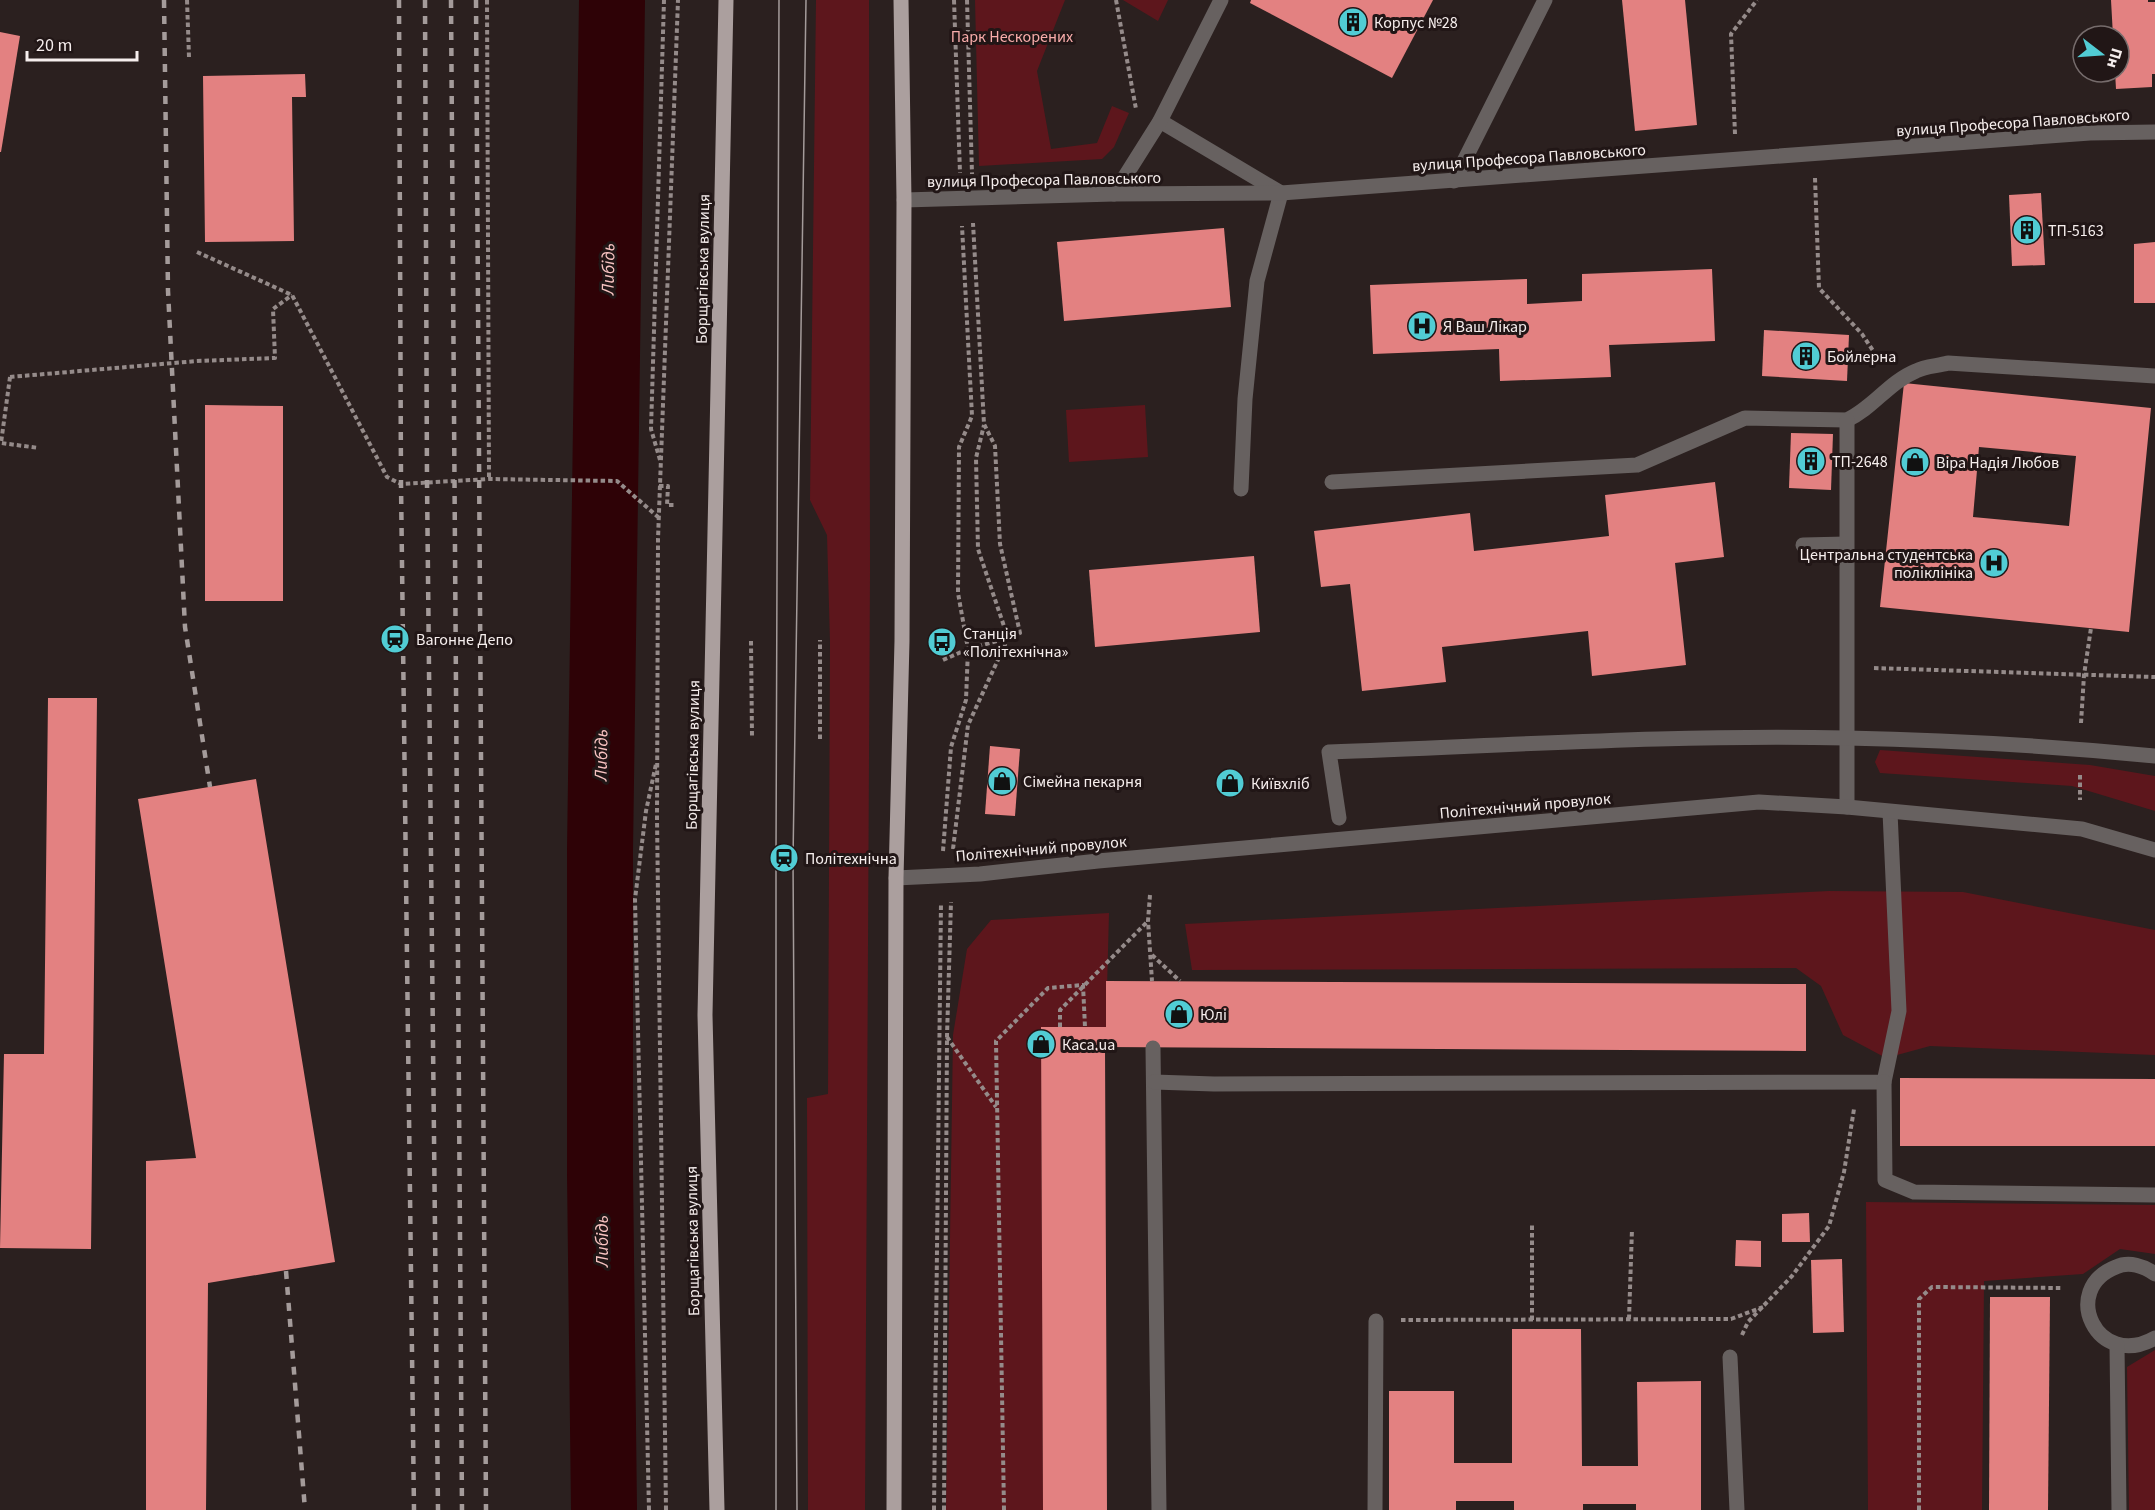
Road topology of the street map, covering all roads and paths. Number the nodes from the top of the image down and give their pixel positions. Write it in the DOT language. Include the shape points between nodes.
graph roads {
  1 [pos="188,0"];
  2 [pos="487,0"];
  3 [pos="664,0"];
  4 [pos="678,0"];
  5 [pos="726,0"];
  6 [pos="902,0"];
  7 [pos="954,0"];
  8 [pos="967,0"];
  9 [pos="1116,0"];
  10 [pos="1221,0"];
  11 [pos="1545,0"];
  12 [pos="1757,0"];
  13 [pos="189,57"];
  14 [pos="1137,114"];
  15 [pos="1160,121"];
  16 [pos="2155,132"];
  17 [pos="1815,154"];
  18 [pos="1736,161"];
  19 [pos="972,171"];
  20 [pos="983,171"];
  21 [pos="1454,181"];
  22 [pos="1281,193"];
  23 [pos="1114,194"];
  24 [pos="966,198"];
  25 [pos="904,200"];
  26 [pos="197,252"];
  27 [pos="292,295"];
  28 [pos="2155,376"];
  29 [pos="1896,384"];
  30 [pos="1847,420"];
  31 [pos="984,424"];
  32 [pos="1,443"];
  33 [pos="39,448"];
  34 [pos="661,463"];
  35 [pos="489,479"];
  36 [pos="1332,482"];
  37 [pos="659,486"];
  38 [pos="1241,489"];
  39 [pos="675,506"];
  40 [pos="658,517"];
  41 [pos="1846,544"];
  42 [pos="1803,545"];
  43 [pos="2091,628"];
  44 [pos="1008,638"];
  45 [pos="820,640"];
  46 [pos="751,641"];
  47 [pos="968,649"];
  48 [pos="943,660"];
  49 [pos="1846,668"];
  50 [pos="2084,675"];
  51 [pos="2155,677"];
  52 [pos="752,737"];
  53 [pos="1845,738"];
  54 [pos="820,739"];
  55 [pos="2079,749"];
  56 [pos="657,754"];
  57 [pos="2155,756"];
  58 [pos="2080,800"];
  59 [pos="1847,807"];
  60 [pos="1890,812"];
  61 [pos="1339,818"];
  62 [pos="2155,850"];
  63 [pos="947,874"];
  64 [pos="896,878"];
  65 [pos="1150,895"];
  66 [pos="1148,921"];
  67 [pos="1152,954"];
  68 [pos="1152,981"];
  69 [pos="1180,981"];
  70 [pos="1083,985"];
  71 [pos="1060,1027"];
  72 [pos="1085,1027"];
  73 [pos="947,1036"];
  74 [pos="1153,1047"];
  75 [pos="1154,1082"];
  76 [pos="1858,1082"];
  77 [pos="1884,1082"];
  78 [pos="997,1109"];
  79 [pos="2155,1195"];
  80 [pos="1532,1225"];
  81 [pos="1632,1229"];
  82 [pos="2155,1274"];
  83 [pos="2090,1292"];
  84 [pos="1762,1307"];
  85 [pos="1629,1319"];
  86 [pos="1376,1320"];
  87 [pos="1532,1320"];
  88 [pos="2155,1338"];
  89 [pos="2117,1346"];
  90 [pos="1730,1357"];
  91 [pos="649,1510"];
  92 [pos="666,1510"];
  93 [pos="717,1510"];
  94 [pos="894,1510"];
  95 [pos="934,1510"];
  96 [pos="944,1510"];
  97 [pos="1004,1510"];
  98 [pos="1159,1510"];
  99 [pos="1375,1510"];
  100 [pos="1737,1510"];
  101 [pos="1919,1510"];
  102 [pos="2119,1510"];
  1 -- 13 [label="path"];
  2 -- 35 [label="path"];
  3 -- 34 [label="path" via="651,429"];
  4 -- 34 [label="path"];
  5 -- 93 [label="main road, Борщагівська вулиця" via="705,1015"];
  6 -- 25 [label="main road"];
  7 -- 24 [label="path"];
  8 -- 19 [label="path"];
  9 -- 14 [label="path"];
  10 -- 15 [label="street"];
  11 -- 21 [label="street"];
  12 -- 18 [label="path" via="1731,34"];
  15 -- 22 [label="street"];
  15 -- 23 [label="street"];
  16 -- 17 [label="street, вулиця Професора Павловського"];
  17 -- 18 [label="street, вулиця Професора Павловського"];
  17 -- 29 [label="path" via="1819,288 1862,334"];
  18 -- 21 [label="street, вулиця Професора Павловського"];
  19 -- 20 [label="path"];
  19 -- 24 [label="path"];
  21 -- 22 [label="street, вулиця Професора Павловського"];
  22 -- 23 [label="street, вулиця Професора Павловського"];
  22 -- 38 [label="street" via="1257,281"];
  23 -- 24 [label="street, вулиця Професора Павловського"];
  24 -- 25 [label="street, вулиця Професора Павловського"];
  24 -- 31 [label="path"];
  24 -- 47 [label="path" via="972,416 959,447 958,593"];
  25 -- 64 [label="main road" via="902,629"];
  26 -- 27 [label="path"];
  27 -- 32 [label="path, bridge" via="273,309 275,358 10,377"];
  27 -- 35 [label="path" via="387,477 401,483"];
  28 -- 29 [label="street" via="1948,363 1916,370"];
  29 -- 30 [label="street"];
  30 -- 36 [label="street" via="1745,418 1637,465"];
  30 -- 41 [label="street"];
  31 -- 44 [label="path" via="975,458 978,549"];
  31 -- 44 [label="path" via="995,446 1000,544 1020,633"];
  32 -- 33 [label="path"];
  34 -- 37 [label="path"];
  35 -- 40 [label="path" via="617,481"];
  37 -- 39 [label="path" via="668,486 667,505"];
  37 -- 40 [label="path"];
  40 -- 56 [label="path"];
  41 -- 42 [label="street"];
  41 -- 49 [label="street"];
  43 -- 50 [label="path"];
  44 -- 47 [label="path"];
  44 -- 63 [label="path" via="968,725"];
  45 -- 54 [label="path"];
  46 -- 52 [label="path"];
  47 -- 48 [label="path"];
  47 -- 63 [label="path" via="966,700 951,747"];
  49 -- 50 [label="path"];
  49 -- 53 [label="street"];
  50 -- 51 [label="path"];
  50 -- 55 [label="path"];
  53 -- 55 [label="street"];
  53 -- 59 [label="street"];
  53 -- 61 [label="street" via="1329,752"];
  55 -- 57 [label="street"];
  55 -- 58 [label="path"];
  56 -- 91 [label="path" via="635,898"];
  56 -- 92 [label="path"];
  59 -- 60 [label="street, Політехнічний провулок"];
  59 -- 63 [label="street, Політехнічний провулок" via="1759,802"];
  60 -- 62 [label="street, Політехнічний провулок" via="2082,829"];
  60 -- 77 [label="street" via="1899,1011"];
  63 -- 64 [label="street, Політехнічний провулок"];
  63 -- 73 [label="path"];
  63 -- 95 [label="path" via="939,932"];
  64 -- 94 [label="main road"];
  65 -- 66 [label="path"];
  66 -- 67 [label="path"];
  66 -- 70 [label="path"];
  67 -- 68 [label="path"];
  67 -- 69 [label="path"];
  70 -- 71 [label="path" via="1060,1010"];
  70 -- 72 [label="path"];
  70 -- 78 [label="path" via="1048,988 996,1041"];
  73 -- 78 [label="path"];
  73 -- 96 [label="path"];
  74 -- 75 [label="street"];
  75 -- 76 [label="street"];
  75 -- 98 [label="street"];
  76 -- 77 [label="street"];
  76 -- 84 [label="path" via="1844,1172 1829,1226 1792,1276"];
  77 -- 79 [label="street" via="1885,1180 1914,1192"];
  78 -- 97 [label="path"];
  80 -- 87 [label="path"];
  81 -- 85 [label="path"];
  82 -- 83 [label="street" via="2134,1264 2120,1265 2107,1270"];
  83 -- 89 [label="street" via="2090,1318 2105,1340"];
  83 -- 101 [label="path" via="2081,1288 1932,1287 1919,1299"];
  84 -- 85 [label="path" via="1731,1318"];
  84 -- 90 [label="path" via="1748,1322"];
  85 -- 87 [label="path"];
  86 -- 87 [label="path"];
  86 -- 99 [label="street"];
  88 -- 89 [label="street" via="2144,1345"];
  89 -- 102 [label="street"];
  90 -- 100 [label="street"];
}
